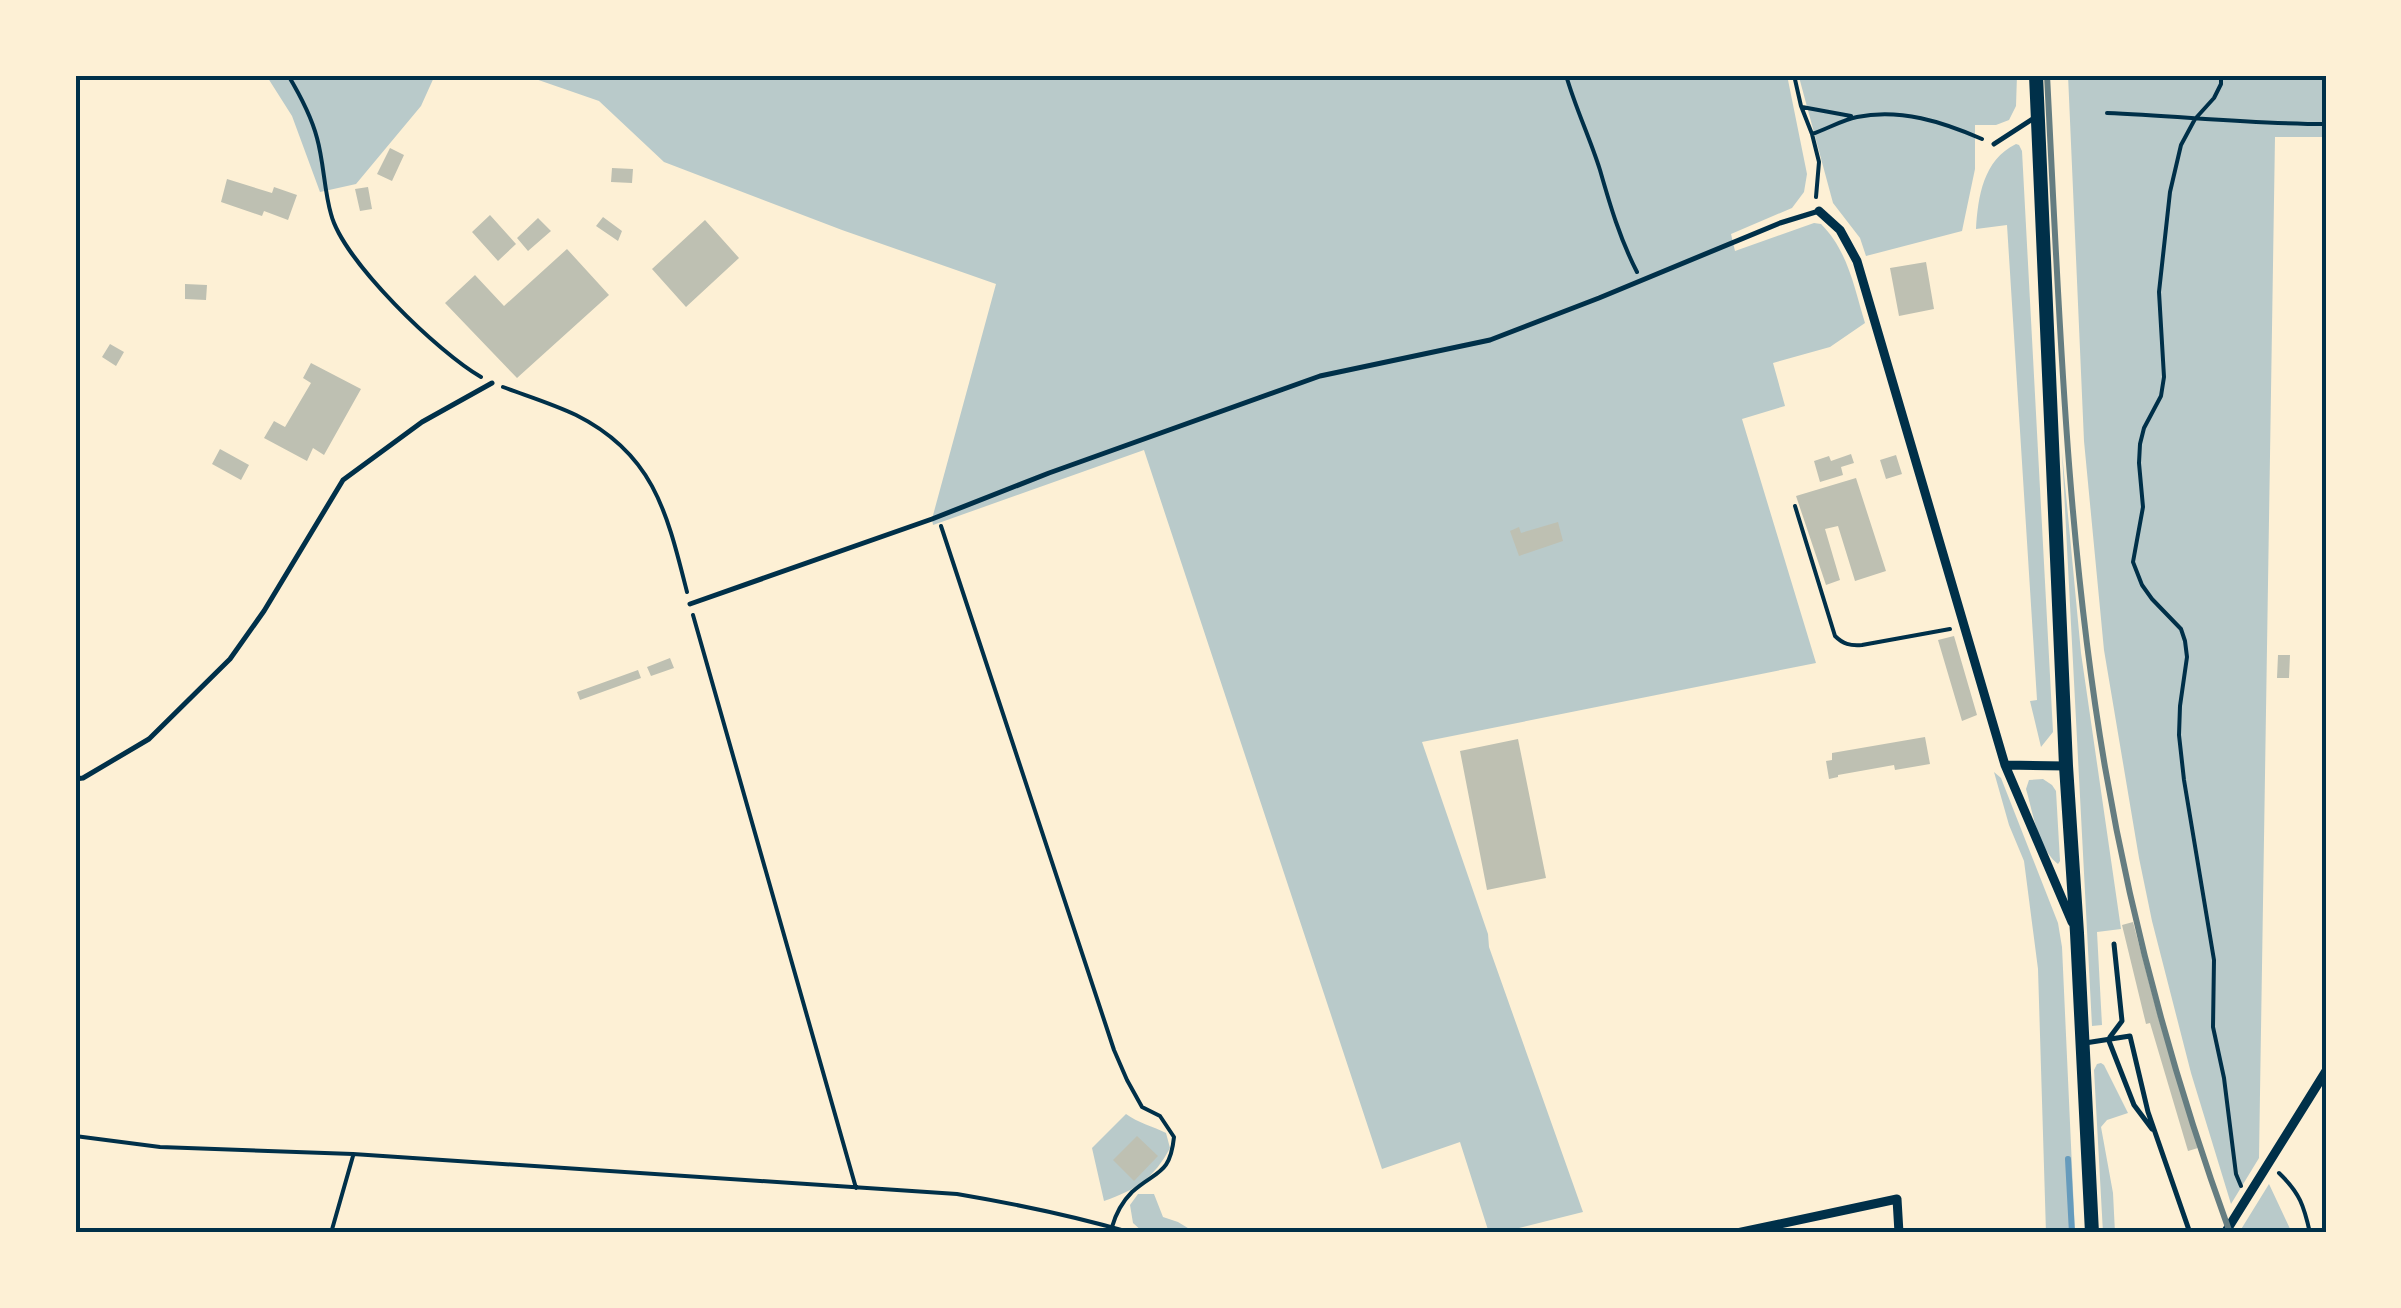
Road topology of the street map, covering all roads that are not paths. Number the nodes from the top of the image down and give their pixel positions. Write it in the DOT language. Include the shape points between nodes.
graph roads {
  1 [pos="2036,75"];
  2 [pos="2038,116"];
  3 [pos="1994,144"];
  4 [pos="1819,211"];
  5 [pos="492,383"];
  6 [pos="690,604"];
  7 [pos="2005,765"];
  8 [pos="1992,766"];
  9 [pos="2066,766"];
  10 [pos="75,779"];
  11 [pos="2077,934"];
  12 [pos="2114,944"];
  13 [pos="2108,1039"];
  14 [pos="2082,1044"];
  15 [pos="2326,1071"];
  16 [pos="2154,1131"];
  17 [pos="1737,1233"];
  18 [pos="1899,1233"];
  19 [pos="2092,1233"];
  20 [pos="2190,1233"];
  21 [pos="2225,1233"];
  1 -- 2 [label="main road"];
  2 -- 3 [label="lane"];
  2 -- 9 [label="main road"];
  4 -- 6 [label="lane" via="1490,340 1320,376"];
  4 -- 7 [label="street" via="1840,230 1857,261"];
  5 -- 10 [label="lane" via="422,422 342,480 230,659 150,739"];
  7 -- 8 [label="lane"];
  7 -- 9 [label="street"];
  7 -- 11 [label="street"];
  9 -- 11 [label="main road"];
  11 -- 14 [label="main road"];
  12 -- 13 [label="lane" via="2122,1021"];
  13 -- 14 [label="lane"];
  13 -- 16 [label="lane" via="2134,1105"];
  13 -- 16 [label="lane" via="2130,1036"];
  14 -- 19 [label="main road"];
  15 -- 21 [label="street"];
  16 -- 20 [label="lane"];
  17 -- 18 [label="street" via="1897,1199"];
}
